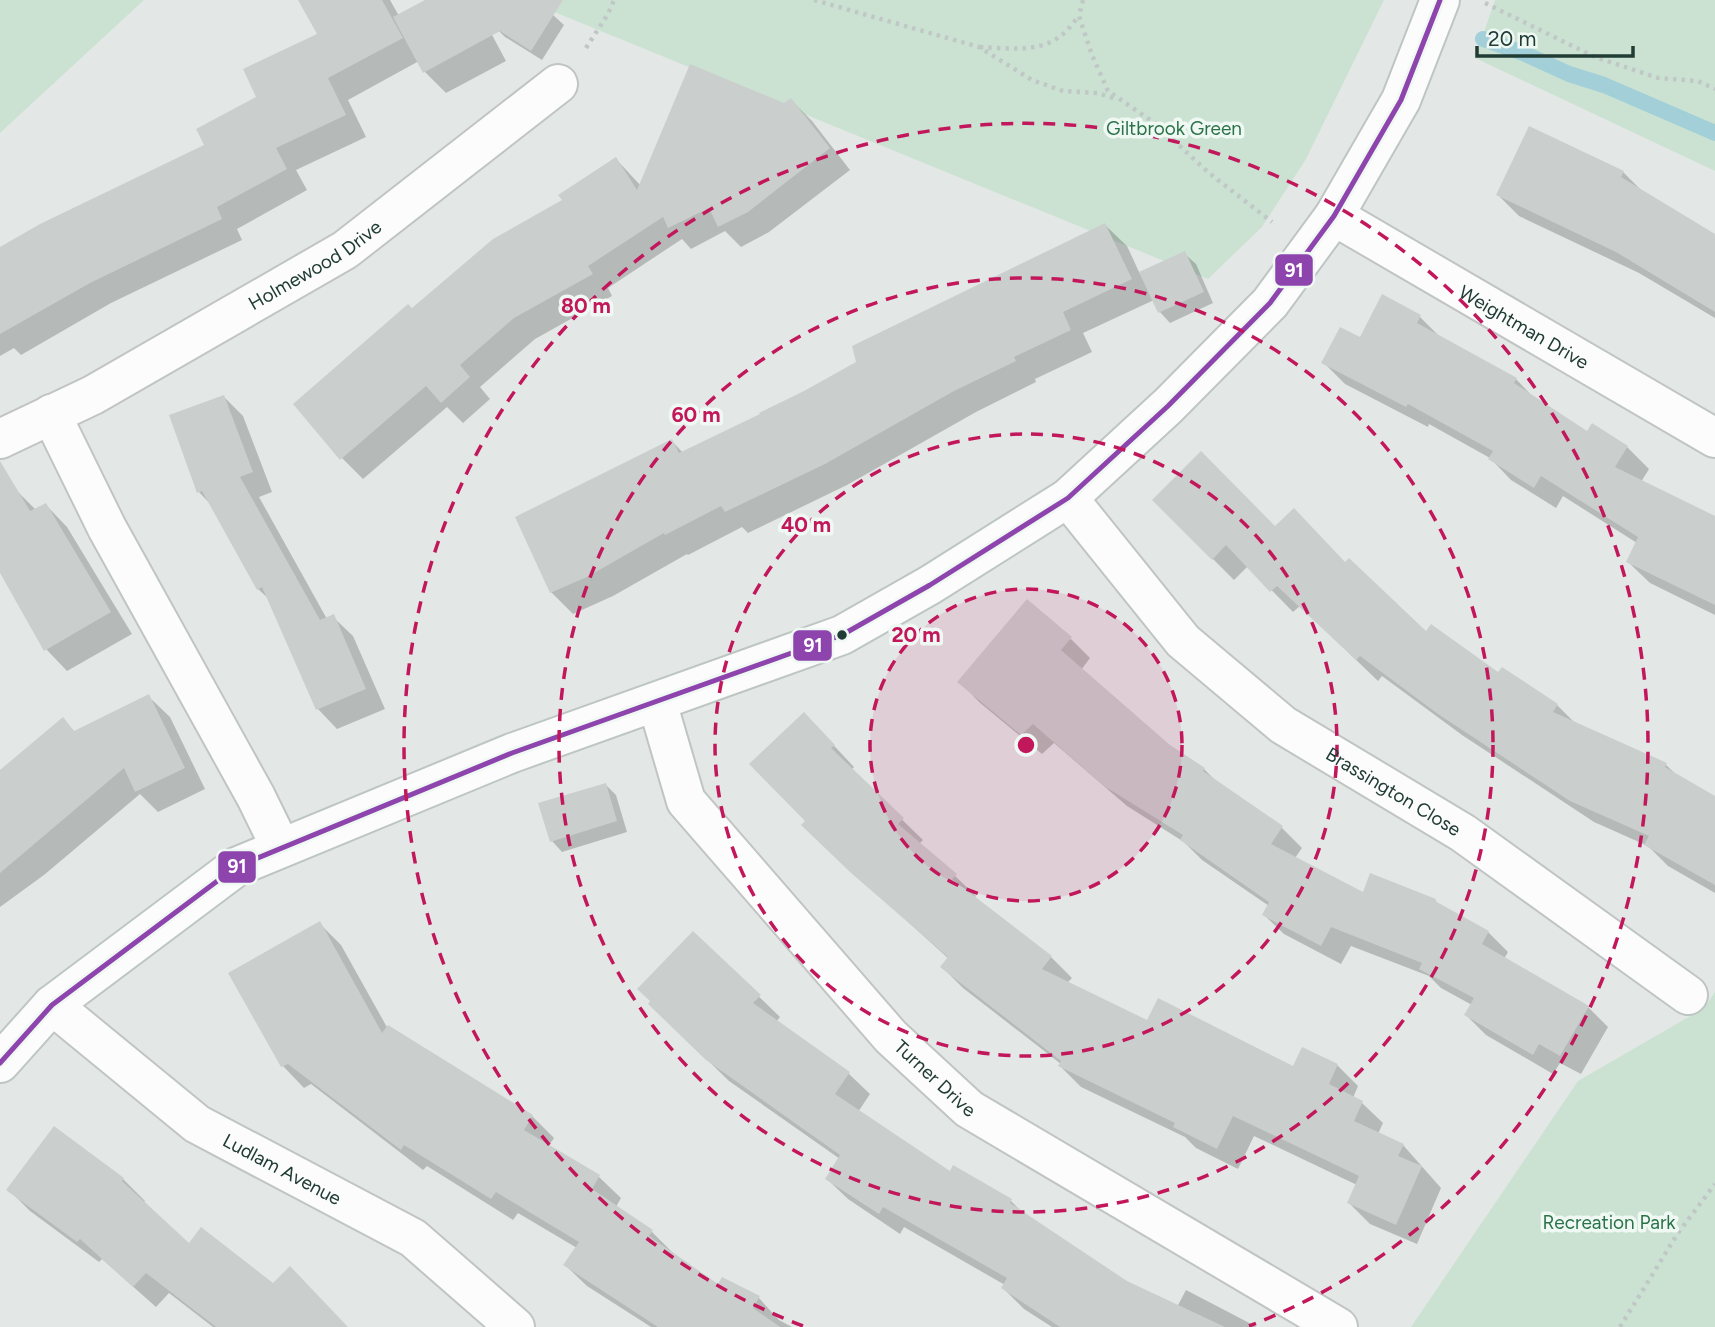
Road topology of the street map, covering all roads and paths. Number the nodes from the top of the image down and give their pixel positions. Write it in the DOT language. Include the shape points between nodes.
graph roads {
  1 [pos="614,0"];
  2 [pos="814,0"];
  3 [pos="1083,0"];
  4 [pos="1440,0"];
  5 [pos="1479,0"];
  6 [pos="1079,16"];
  7 [pos="979,47"];
  8 [pos="558,84"];
  9 [pos="1715,89"];
  10 [pos="1120,100"];
  11 [pos="1334,216"];
  12 [pos="1309,250"];
  13 [pos="51,414"];
  14 [pos="1715,438"];
  15 [pos="0,439"];
  16 [pos="1068,498"];
  17 [pos="657,702"];
  18 [pos="281,848"];
  19 [pos="1688,995"];
  20 [pos="52,1005"];
  21 [pos="0,1063"];
  22 [pos="1715,1184"];
  23 [pos="515,1327"];
  24 [pos="1338,1327"];
  25 [pos="1620,1327"];
  1 -- 8 [label="path" via="579,60"];
  2 -- 7 [label="path"];
  3 -- 6 [label="path"];
  4 -- 11 [label="street" via="1401,100"];
  5 -- 9 [label="path" via="1595,57 1658,78 1698,81"];
  6 -- 7 [label="path" via="1059,37 1042,46"];
  6 -- 10 [label="path" via="1108,91"];
  7 -- 10 [label="path" via="1032,80 1063,91"];
  8 -- 13 [label="street, Holmewood Drive" via="345,250 93,395"];
  10 -- 12 [label="path" via="1156,124 1209,173"];
  11 -- 12 [label="street"];
  11 -- 14 [label="street, Weightman Drive"];
  12 -- 16 [label="street" via="1270,303"];
  13 -- 15 [label="street, Holmewood Drive"];
  13 -- 18 [label="street" via="107,528"];
  16 -- 17 [label="street" via="842,635"];
  16 -- 19 [label="street, Brassington Close" via="1183,641 1283,725 1463,833"];
  17 -- 18 [label="street" via="512,753"];
  17 -- 24 [label="street, Turner Drive" via="686,802 891,1037 959,1100"];
  18 -- 20 [label="street" via="236,867"];
  20 -- 21 [label="street"];
  20 -- 23 [label="street, Ludlam Avenue" via="197,1124 413,1238"];
  22 -- 25 [label="path" via="1678,1233"];
}
